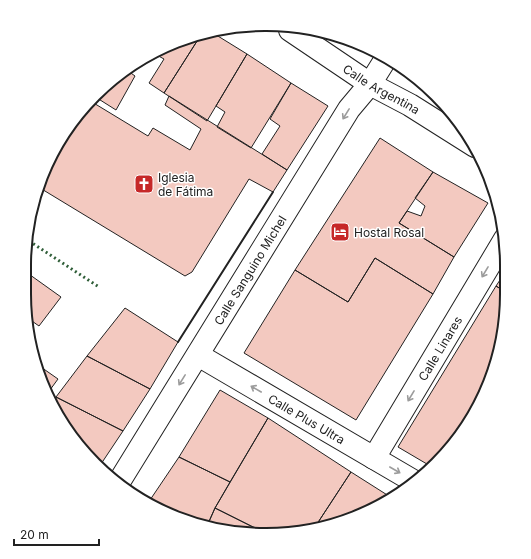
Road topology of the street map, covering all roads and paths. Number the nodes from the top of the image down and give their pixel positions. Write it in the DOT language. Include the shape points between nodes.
graph roads {
  1 [pos="294,33"];
  2 [pos="384,62"];
  3 [pos="370,84"];
  4 [pos="462,138"];
  5 [pos="499,249"];
  6 [pos="198,355"];
  7 [pos="374,458"];
  8 [pos="121,478"];
  9 [pos="409,479"];
  1 -- 3 [label="street, Calle Argentina"];
  2 -- 3 [label="street, Calle Sanguino Michel"];
  3 -- 4 [label="street, Calle Argentina" via="410,105"];
  3 -- 6 [label="street, Calle Sanguino Michel, one-way" via="349,109"];
  5 -- 7 [label="street, Calle Linares, one-way"];
  7 -- 6 [label="street, Calle Plus Ultra, one-way"];
  6 -- 8 [label="street, Calle Sanguino Michel, one-way"];
  7 -- 9 [label="street, Calle Plus Ultra, one-way"];
}
